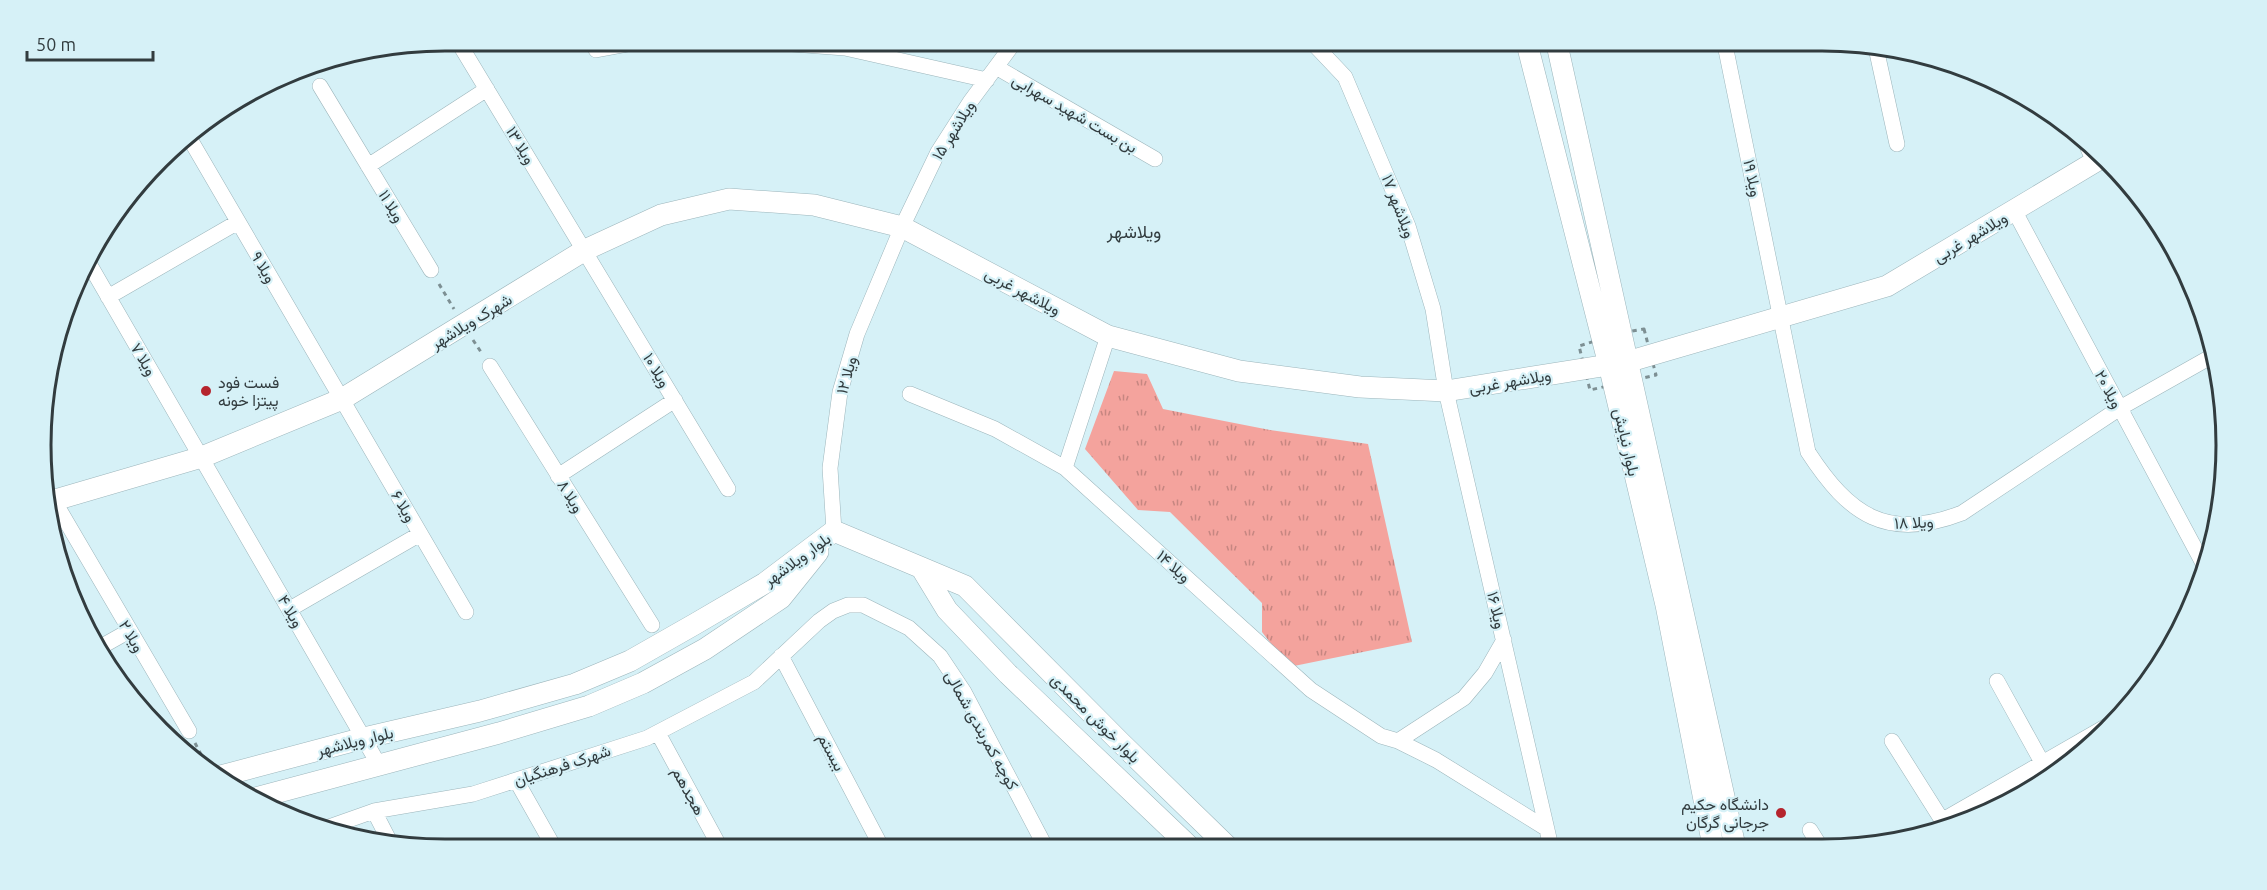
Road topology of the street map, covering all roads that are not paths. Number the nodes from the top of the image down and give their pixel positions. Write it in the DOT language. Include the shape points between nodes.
graph roads {
  1 [pos="464,51"];
  2 [pos="861,51"];
  3 [pos="1008,51"];
  4 [pos="1320,51"];
  5 [pos="1529,51"];
  6 [pos="1558,51"];
  7 [pos="1726,51"];
  8 [pos="1878,55"];
  9 [pos="991,74"];
  10 [pos="321,86"];
  11 [pos="487,90"];
  12 [pos="193,142"];
  13 [pos="1578,143"];
  14 [pos="1897,144"];
  15 [pos="1554,147"];
  16 [pos="1155,159"];
  17 [pos="2095,161"];
  18 [pos="368,166"];
  19 [pos="2014,210"];
  20 [pos="238,222"];
  21 [pos="902,227"];
  22 [pos="585,250"];
  23 [pos="93,270"];
  24 [pos="432,270"];
  25 [pos="108,297"];
  26 [pos="1782,316"];
  27 [pos="1108,336"];
  28 [pos="2206,359"];
  29 [pos="1618,363"];
  30 [pos="490,366"];
  31 [pos="1446,391"];
  32 [pos="910,394"];
  33 [pos="342,399"];
  34 [pos="675,400"];
  35 [pos="2120,408"];
  36 [pos="202,457"];
  37 [pos="1065,468"];
  38 [pos="558,476"];
  39 [pos="728,489"];
  40 [pos="55,499"];
  41 [pos="57,512"];
  42 [pos="834,531"];
  43 [pos="420,534"];
  44 [pos="2200,557"];
  45 [pos="922,569"];
  46 [pos="290,609"];
  47 [pos="466,612"];
  48 [pos="652,626"];
  49 [pos="129,631"];
  50 [pos="1504,640"];
  51 [pos="105,644"];
  52 [pos="781,656"];
  53 [pos="1997,681"];
  54 [pos="189,731"];
  55 [pos="658,733"];
  56 [pos="364,738"];
  57 [pos="1398,741"];
  58 [pos="1892,741"];
  59 [pos="1128,750"];
  60 [pos="2063,757"];
  61 [pos="379,765"];
  62 [pos="221,769"];
  63 [pos="2046,769"];
  64 [pos="1108,771"];
  65 [pos="516,780"];
  66 [pos="266,795"];
  67 [pos="1716,809"];
  68 [pos="374,811"];
  69 [pos="1959,814"];
  70 [pos="1943,820"];
  71 [pos="337,824"];
  72 [pos="1547,830"];
  73 [pos="1810,830"];
  74 [pos="386,834"];
  75 [pos="549,839"];
  76 [pos="716,839"];
  77 [pos="877,839"];
  78 [pos="1041,839"];
  79 [pos="1181,839"];
  80 [pos="1220,839"];
  81 [pos="1549,839"];
  82 [pos="1714,839"];
  83 [pos="1731,839"];
  84 [pos="1816,839"];
  1 -- 11 [label="street, ۱۳ ویلا"];
  2 -- 9 [label="street, بن بست شهید سهرابی"];
  3 -- 9 [label="street, ویلاشهر ۱۵"];
  4 -- 31 [label="street, ویلاشهر ۱۷" via="1345,78 1408,226 1433,309"];
  5 -- 15 [label="street, بلوار نیایش"];
  6 -- 13 [label="street, بلوار نیایش"];
  7 -- 26 [label="street, ۱۹ ویلا"];
  8 -- 14 [label="street"];
  9 -- 16 [label="street, بن بست شهید سهرابی"];
  9 -- 21 [label="street, ویلاشهر ۱۵" via="938,152"];
  10 -- 18 [label="street, ۱۱ ویلا"];
  11 -- 18 [label="street"];
  11 -- 22 [label="street, ۱۳ ویلا"];
  12 -- 20 [label="street, ۹ ویلا"];
  13 -- 15 [label="street"];
  13 -- 29 [label="street, بلوار نیایش"];
  15 -- 29 [label="street, بلوار نیایش"];
  17 -- 19 [label="street, ویلاشهر غربی"];
  18 -- 24 [label="street, ۱۱ ویلا"];
  19 -- 26 [label="street, ویلاشهر غربی" via="1887,286"];
  19 -- 35 [label="street, ویلا ۲۰"];
  20 -- 25 [label="street"];
  20 -- 33 [label="street, ۹ ویلا"];
  21 -- 22 [label="street, شهرک ویلاشهر" via="814,205 729,199 661,214"];
  21 -- 27 [label="street, ویلاشهر غربی"];
  21 -- 42 [label="street, ویلا ۱۲" via="857,334 840,392 830,468"];
  22 -- 33 [label="street, شهرک ویلاشهر"];
  22 -- 34 [label="street, ۱۰ ویلا"];
  23 -- 25 [label="street, ۷ ویلا"];
  25 -- 36 [label="street, ۷ ویلا"];
  26 -- 29 [label="street, ویلاشهر غربی"];
  26 -- 35 [label="street, ویلا ۱۸" via="1808,452 1838,492 1858,510 1880,522 1928,524 1962,513"];
  27 -- 31 [label="street, ویلاشهر غربی" via="1239,371 1360,387"];
  27 -- 37 [label="street"];
  28 -- 35 [label="street, ویلا ۱۸"];
  29 -- 31 [label="street, ویلاشهر غربی"];
  29 -- 67 [label="street, بلوار نیایش"];
  30 -- 38 [label="street, ویلا ۸"];
  31 -- 50 [label="street, ۱۶ ویلا"];
  32 -- 37 [label="street, ۱۴ ویلا" via="995,429"];
  33 -- 36 [label="street, شهرک ویلاشهر"];
  33 -- 43 [label="street, ۶ ویلا"];
  34 -- 38 [label="street"];
  34 -- 39 [label="street, ۱۰ ویلا"];
  35 -- 44 [label="street, ویلا ۲۰"];
  36 -- 40 [label="street, شهرک ویلاشهر"];
  36 -- 46 [label="street, ۴ ویلا"];
  37 -- 57 [label="street, ۱۴ ویلا" via="1311,690 1381,736"];
  38 -- 48 [label="street, ویلا ۸"];
  41 -- 49 [label="street, ۲ ویلا"];
  42 -- 45 [label="street"];
  42 -- 56 [label="street, بلوار ویلاشهر" via="765,583 630,661 576,684"];
  42 -- 61 [label="street, بلوار ویلاشهر" via="781,598 705,649 643,683 589,706"];
  43 -- 46 [label="street"];
  43 -- 47 [label="street, ۶ ویلا"];
  45 -- 59 [label="street, بلوار خوش محمدی" via="965,586"];
  45 -- 64 [label="street, بلوار خوش محمدی" via="947,610"];
  46 -- 56 [label="street, ۴ ویلا"];
  49 -- 51 [label="street"];
  49 -- 54 [label="street, ۲ ویلا"];
  50 -- 57 [label="street" via="1485,673 1464,698"];
  50 -- 72 [label="street, ۱۶ ویلا"];
  52 -- 55 [label="street, شهرک فرهنگیان" via="754,682"];
  52 -- 77 [label="street, بیستم"];
  52 -- 78 [label="street, کوچه کمربندی شمالی" via="819,621 848,605 877,610 909,628 940,657 964,692"];
  53 -- 63 [label="street"];
  55 -- 65 [label="street, شهرک فرهنگیان"];
  55 -- 76 [label="street, هجدهم"];
  56 -- 61 [label="street, ۴ ویلا"];
  56 -- 62 [label="street, بلوار ویلاشهر"];
  57 -- 72 [label="street, ۱۴ ویلا" via="1436,760"];
  58 -- 70 [label="street"];
  59 -- 64 [label="street" via="1122,764"];
  59 -- 80 [label="street, بلوار خوش محمدی"];
  60 -- 63 [label="street"];
  61 -- 66 [label="street, بلوار ویلاشهر"];
  63 -- 69 [label="street"];
  64 -- 79 [label="street, بلوار خوش محمدی"];
  65 -- 68 [label="street, شهرک فرهنگیان" via="473,794"];
  65 -- 75 [label="street"];
  67 -- 82 [label="street, بلوار نیایش"];
  67 -- 83 [label="street, بلوار نیایش"];
  68 -- 71 [label="street, شهرک فرهنگیان"];
  68 -- 74 [label="street"];
  72 -- 81 [label="street, ۱۶ ویلا"];
  73 -- 84 [label="street"];
}
